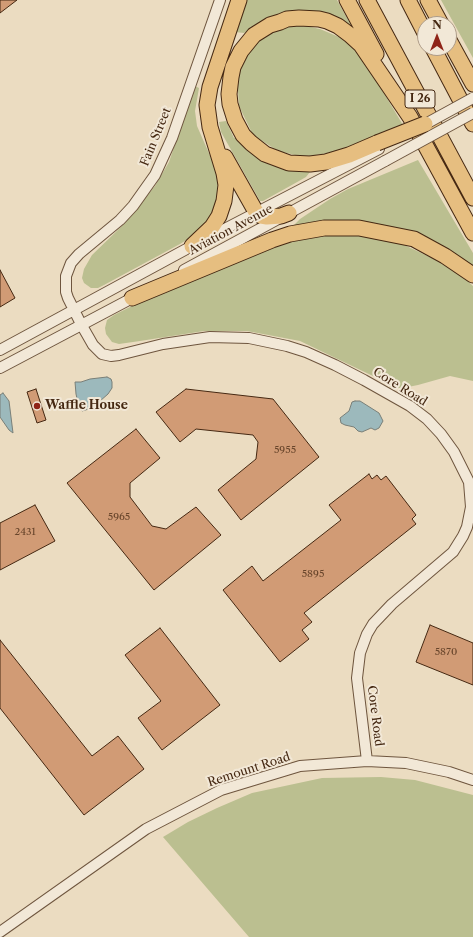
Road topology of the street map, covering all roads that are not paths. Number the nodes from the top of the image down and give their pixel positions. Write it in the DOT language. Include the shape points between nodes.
graph roads {
  1 [pos="220,0"];
  2 [pos="239,0"];
  3 [pos="347,0"];
  4 [pos="367,0"];
  5 [pos="408,0"];
  6 [pos="428,0"];
  7 [pos="437,16"];
  8 [pos="417,17"];
  9 [pos="457,55"];
  10 [pos="437,56"];
  11 [pos="473,84"];
  12 [pos="473,98"];
  13 [pos="473,113"];
  14 [pos="410,117"];
  15 [pos="425,124"];
  16 [pos="473,124"];
  17 [pos="214,139"];
  18 [pos="378,146"];
  19 [pos="473,198"];
  20 [pos="256,212"];
  21 [pos="289,213"];
  22 [pos="473,233"];
  23 [pos="192,246"];
  24 [pos="473,275"];
  25 [pos="132,298"];
  26 [pos="73,310"];
  27 [pos="81,324"];
  28 [pos="0,350"];
  29 [pos="0,368"];
  30 [pos="367,761"];
  31 [pos="473,780"];
  32 [pos="0,932"];
  1 -- 26 [label="street, Fain Street" via="172,138 155,175 133,206 79,254 68,269 66,292"];
  2 -- 17 [label="highway" via="210,87 208,118"];
  3 -- 14 [label="highway"];
  4 -- 19 [label="highway, I 26"];
  5 -- 8 [label="highway"];
  6 -- 7 [label="highway"];
  9 -- 11 [label="highway"];
  10 -- 16 [label="highway, I 26"];
  12 -- 15 [label="street, bridge"];
  13 -- 21 [label="street, Aviation Avenue, bridge"];
  14 -- 18 [label="highway" via="361,45 338,26 318,19 287,19 270,25 254,35 241,51 233,67 230,104 243,135 266,154 289,163 310,164 326,162"];
  14 -- 22 [label="highway"];
  15 -- 18 [label="highway, bridge"];
  17 -- 20 [label="highway"];
  17 -- 23 [label="highway" via="226,185 224,201 212,227"];
  18 -- 20 [label="street, Aviation Avenue"];
  20 -- 21 [label="highway" via="267,218"];
  20 -- 23 [label="street, Aviation Avenue"];
  21 -- 25 [label="street, Aviation Avenue"];
  23 -- 26 [label="street, Aviation Avenue"];
  24 -- 25 [label="highway" via="414,239 359,228 324,228 272,240"];
  25 -- 27 [label="street, Aviation Avenue"];
  26 -- 27 [label="street, Fain Street"];
  26 -- 28 [label="street, Aviation Avenue"];
  27 -- 29 [label="street, Aviation Avenue"];
  27 -- 30 [label="street, Core Road" via="93,345 102,354 107,355 192,339 218,337 249,338 306,352 410,406 427,419 454,452 469,482 471,507 463,536 452,552 373,624 360,653 357,678"];
  30 -- 31 [label="street, Remount Road" via="406,763"];
  30 -- 32 [label="street, Remount Road" via="300,766 221,790 146,829"];
}
